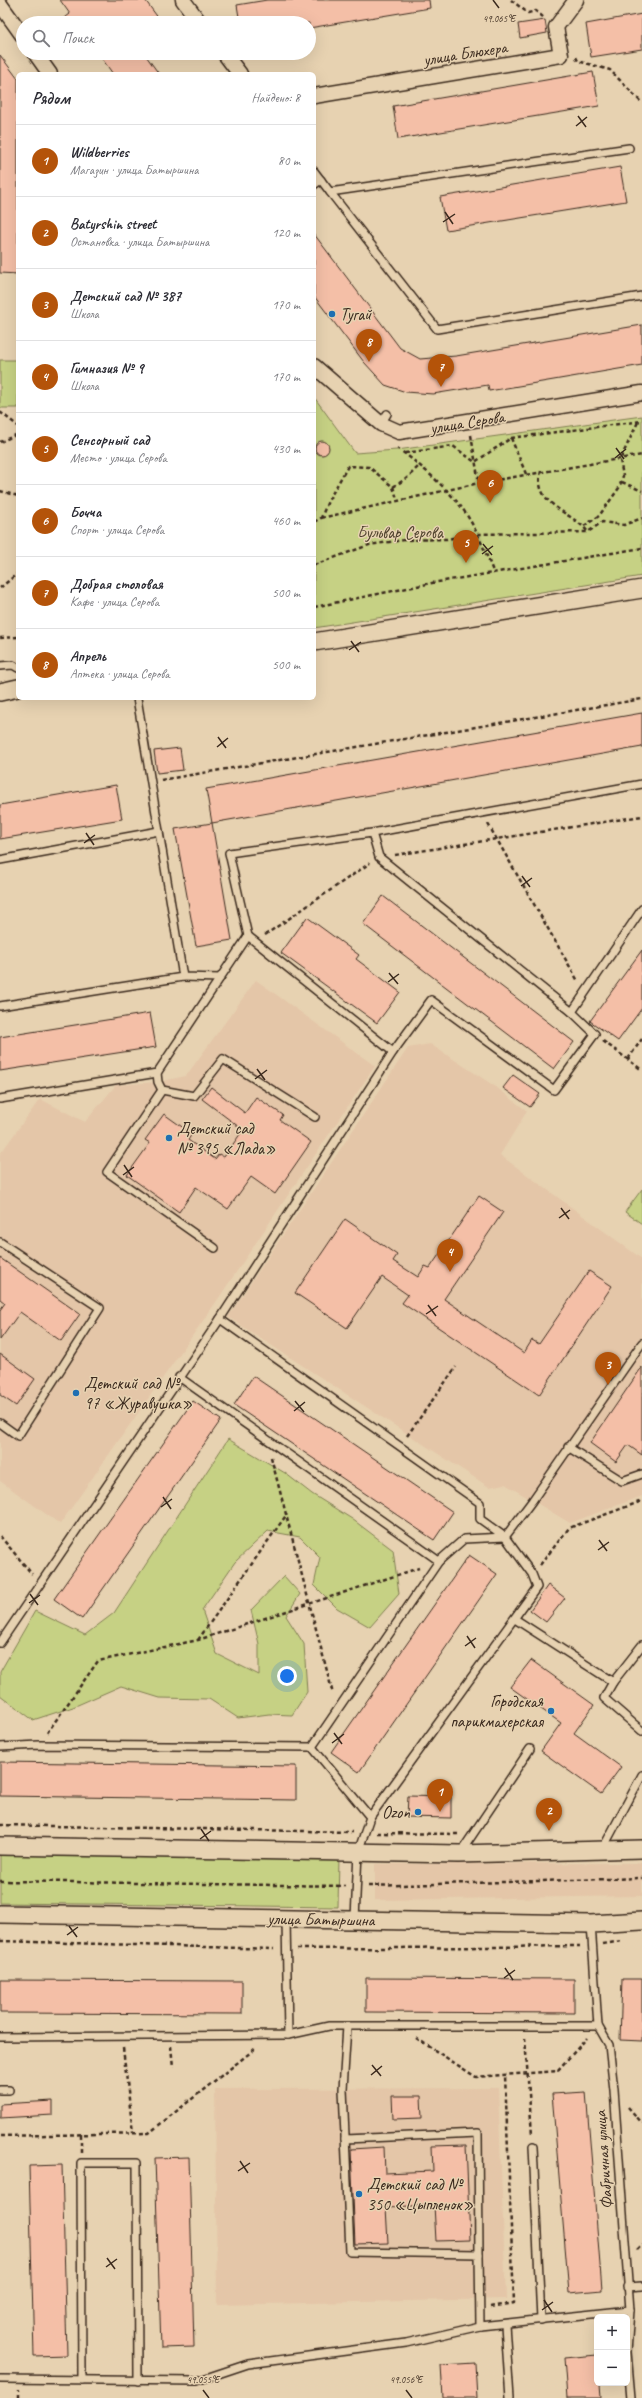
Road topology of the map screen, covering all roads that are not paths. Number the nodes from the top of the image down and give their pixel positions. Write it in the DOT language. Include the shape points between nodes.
graph roads {
  1 [pos="183,0"];
  2 [pos="576,0"];
  3 [pos="0,4"];
  4 [pos="195,16"];
  5 [pos="16,26"];
  6 [pos="40,60"];
  7 [pos="229,60"];
  8 [pos="49,72"];
  9 [pos="238,72"];
  10 [pos="316,96"];
  11 [pos="629,148"];
  12 [pos="316,174"];
  13 [pos="321,180"];
  14 [pos="316,184"];
  15 [pos="330,192"];
  16 [pos="642,296"];
  17 [pos="316,368"];
  18 [pos="642,393"];
  19 [pos="642,589"];
  20 [pos="316,642"];
  21 [pos="0,666"];
  22 [pos="16,667"];
  23 [pos="16,688"];
  24 [pos="0,692"];
  25 [pos="137,700"];
  26 [pos="642,784"];
  27 [pos="159,830"];
  28 [pos="372,833"];
  29 [pos="0,860"];
  30 [pos="642,910"];
  31 [pos="248,936"];
  32 [pos="183,976"];
  33 [pos="220,978"];
  34 [pos="0,1006"];
  35 [pos="572,1012"];
  36 [pos="393,1052"];
  37 [pos="157,1073"];
  38 [pos="162,1090"];
  39 [pos="0,1099"];
  40 [pos="315,1117"];
  41 [pos="0,1242"];
  42 [pos="215,1248"];
  43 [pos="220,1319"];
  44 [pos="642,1343"];
  45 [pos="180,1377"];
  46 [pos="0,1422"];
  47 [pos="568,1447"];
  48 [pos="642,1474"];
  49 [pos="505,1537"];
  50 [pos="439,1561"];
  51 [pos="515,1619"];
  52 [pos="0,1643"];
  53 [pos="642,1645"];
  54 [pos="613,1682"];
  55 [pos="642,1732"];
  56 [pos="0,1747"];
  57 [pos="312,1747"];
  58 [pos="530,1749"];
  59 [pos="642,1775"];
  60 [pos="370,1817"];
  61 [pos="0,1846"];
  62 [pos="642,1849"];
  63 [pos="602,1850"];
  64 [pos="358,1852"];
  65 [pos="459,1854"];
  66 [pos="0,1914"];
  67 [pos="286,1918"];
  68 [pos="355,1919"];
  69 [pos="642,1921"];
  70 [pos="591,1924"];
  71 [pos="347,2026"];
  72 [pos="598,2026"];
  73 [pos="288,2035"];
  74 [pos="0,2037"];
  75 [pos="0,2090"];
  76 [pos="9,2090"];
  77 [pos="345,2139"];
  78 [pos="533,2146"];
  79 [pos="479,2254"];
  80 [pos="642,2286"];
  81 [pos="627,2287"];
  82 [pos="630,2310"];
  83 [pos="541,2320"];
  84 [pos="506,2325"];
  85 [pos="480,2326"];
  86 [pos="0,2379"];
  87 [pos="82,2380"];
  88 [pos="138,2381"];
  89 [pos="510,2398"];
  90 [pos="631,2398"];
  1 -- 4 [label="street"];
  2 -- 10 [label="street, улица Блюхера" via="556,27 561,55"];
  3 -- 5 [label="street"];
  6 -- 8 [label="street"];
  7 -- 9 [label="street"];
  11 -- 15 [label="lane"];
  12 -- 13 [label="lane"];
  13 -- 14 [label="lane"];
  13 -- 15 [label="lane"];
  15 -- 16 [label="lane" via="437,329"];
  17 -- 18 [label="street, улица Серова" via="399,432"];
  19 -- 20 [label="street"];
  21 -- 22 [label="lane"];
  23 -- 24 [label="street"];
  25 -- 27 [label="lane"];
  26 -- 28 [label="lane"];
  27 -- 29 [label="lane"];
  27 -- 32 [label="lane"];
  28 -- 31 [label="lane" via="229,853"];
  28 -- 35 [label="lane" via="379,857"];
  30 -- 35 [label="lane"];
  31 -- 33 [label="lane"];
  31 -- 36 [label="lane"];
  32 -- 33 [label="lane"];
  32 -- 34 [label="lane"];
  33 -- 37 [label="lane"];
  35 -- 36 [label="lane" via="595,1034 554,1090 431,1000"];
  36 -- 43 [label="lane"];
  37 -- 38 [label="lane"];
  37 -- 39 [label="lane"];
  38 -- 40 [label="lane" via="194,1096 223,1059"];
  38 -- 42 [label="lane" via="107,1172"];
  41 -- 46 [label="lane" via="100,1308 18,1436"];
  43 -- 45 [label="lane"];
  43 -- 49 [label="lane" via="480,1503 480,1519"];
  44 -- 47 [label="lane"];
  45 -- 50 [label="lane"];
  45 -- 52 [label="lane"];
  47 -- 48 [label="lane" via="622,1481"];
  47 -- 49 [label="lane"];
  49 -- 50 [label="lane" via="464,1539"];
  49 -- 51 [label="lane" via="532,1574 537,1586"];
  50 -- 57 [label="lane"];
  51 -- 54 [label="lane"];
  51 -- 60 [label="lane"];
  53 -- 54 [label="lane"];
  54 -- 55 [label="lane" via="604,1698"];
  56 -- 57 [label="lane"];
  57 -- 60 [label="lane"];
  58 -- 65 [label="lane"];
  59 -- 63 [label="lane"];
  60 -- 64 [label="lane"];
  61 -- 64 [label="street"];
  62 -- 63 [label="street"];
  63 -- 65 [label="street"];
  64 -- 65 [label="street"];
  64 -- 68 [label="lane"];
  66 -- 67 [label="street, улица Батыршина"];
  67 -- 68 [label="street, улица Батыршина"];
  67 -- 73 [label="lane"];
  68 -- 70 [label="street, улица Батыршина"];
  69 -- 70 [label="street, улица Батыршина"];
  70 -- 72 [label="lane, Фабричная улица"];
  71 -- 72 [label="lane"];
  71 -- 73 [label="lane" via="329,2026"];
  71 -- 77 [label="lane" via="343,2089"];
  72 -- 81 [label="lane, Фабричная улица" via="609,2045"];
  73 -- 74 [label="lane"];
  75 -- 76 [label="lane"];
  77 -- 79 [label="lane" via="350,2252"];
  77 -- 79 [label="lane" via="478,2133"];
  78 -- 83 [label="lane"];
  79 -- 85 [label="lane"];
  80 -- 81 [label="lane"];
  81 -- 82 [label="lane, Фабричная улица"];
  82 -- 83 [label="lane"];
  82 -- 90 [label="lane, Фабричная улица" via="628,2352"];
  83 -- 84 [label="lane"];
  84 -- 85 [label="lane"];
  84 -- 89 [label="lane"];
  85 -- 88 [label="lane" via="406,2342 248,2364 197,2381"];
  86 -- 87 [label="lane"];
  87 -- 88 [label="lane"];
  87 -- 88 [label="lane" via="81,2163 137,2163"];
}
